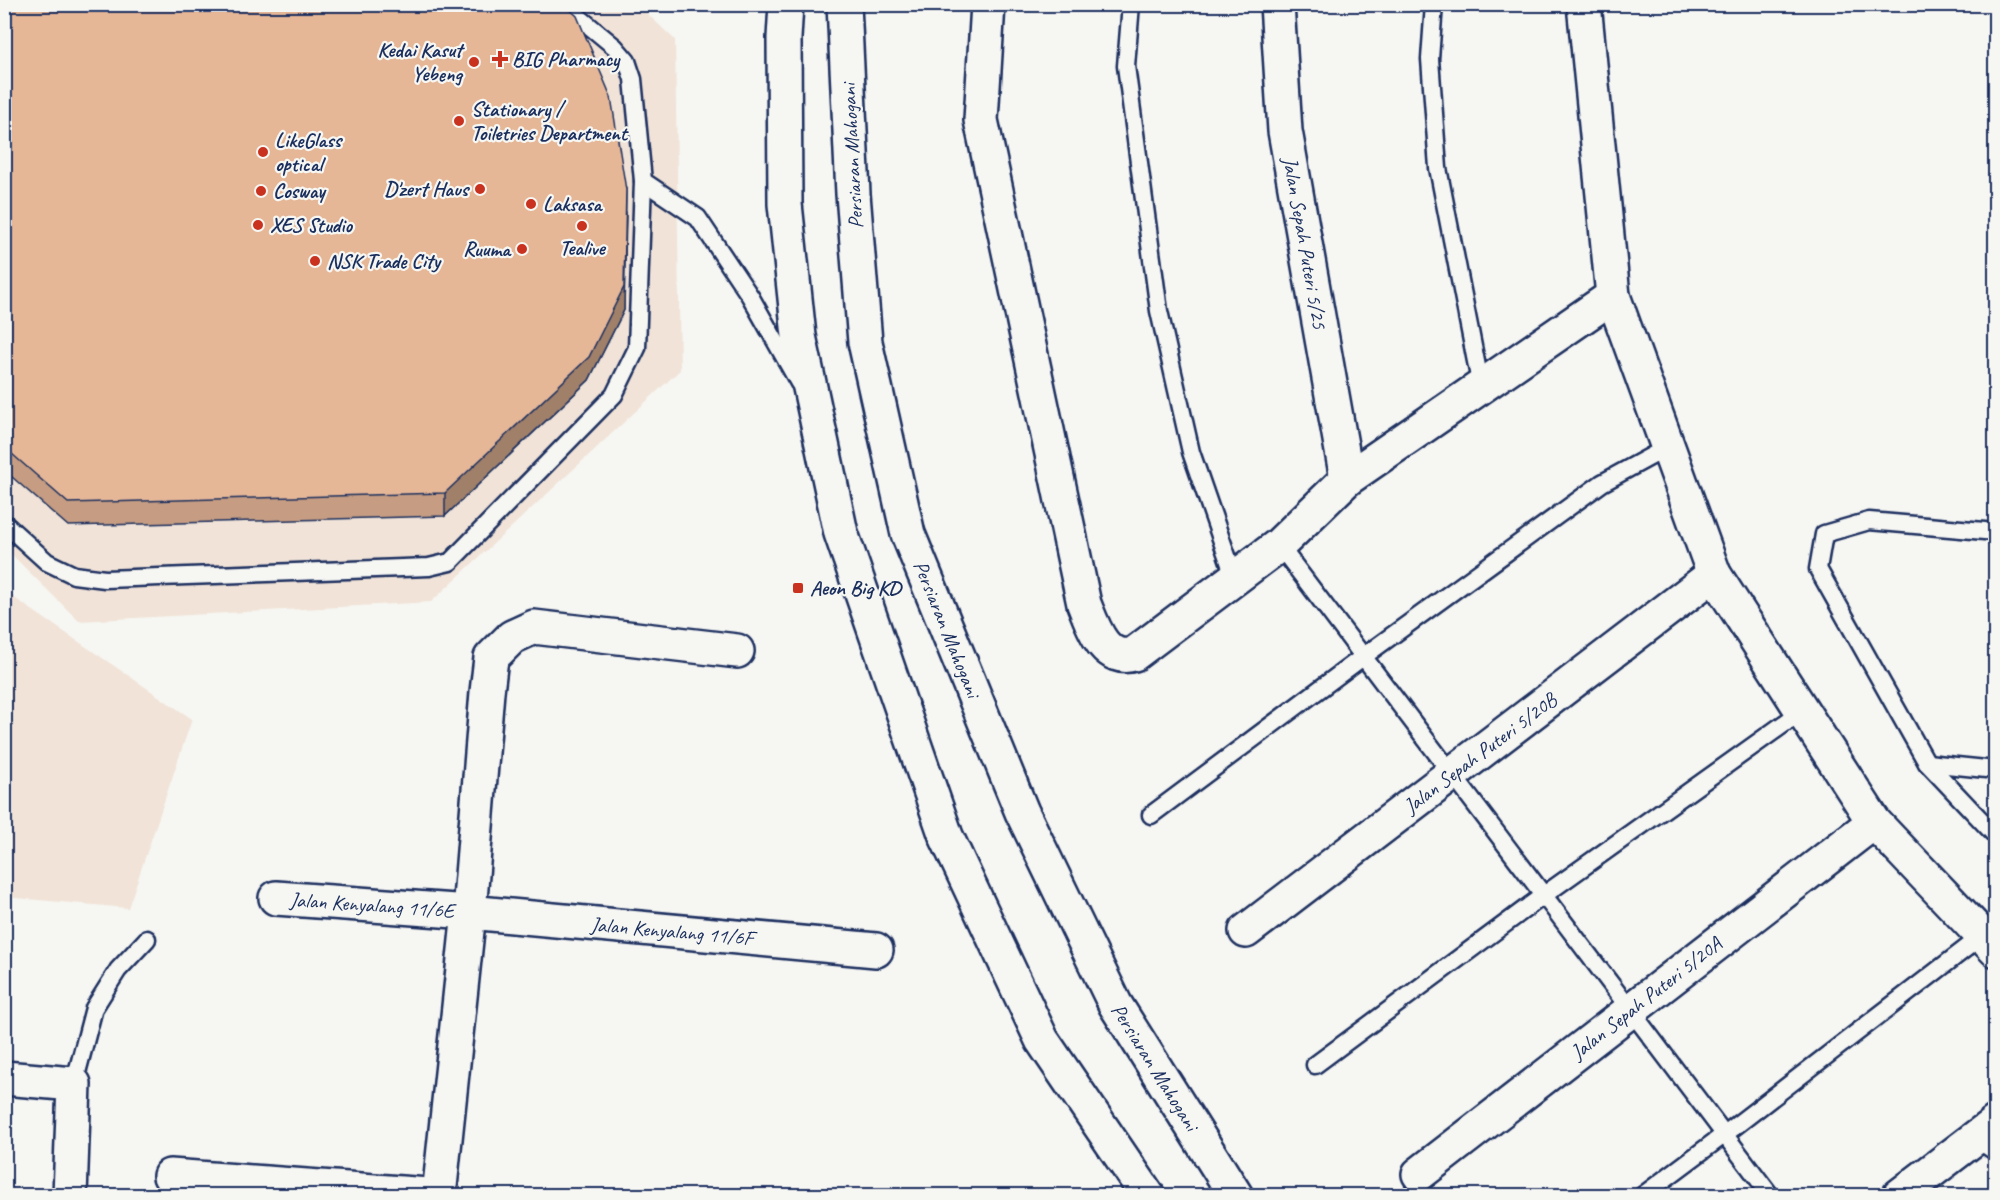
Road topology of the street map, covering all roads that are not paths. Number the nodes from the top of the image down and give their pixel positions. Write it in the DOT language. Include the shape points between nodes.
graph roads {
  1 [pos="563,4"];
  2 [pos="777,4"];
  3 [pos="786,4"];
  4 [pos="844,4"];
  5 [pos="988,4"];
  6 [pos="1131,4"];
  7 [pos="1277,4"];
  8 [pos="1434,4"];
  9 [pos="1584,4"];
  10 [pos="783,38"];
  11 [pos="643,181"];
  12 [pos="1613,296"];
  13 [pos="1481,387"];
  14 [pos="812,407"];
  15 [pos="1668,447"];
  16 [pos="1347,479"];
  17 [pos="4,523"];
  18 [pos="1995,532"];
  19 [pos="1279,545"];
  20 [pos="1714,574"];
  21 [pos="1235,579"];
  22 [pos="737,651"];
  23 [pos="1364,656"];
  24 [pos="1802,711"];
  25 [pos="1927,763"];
  26 [pos="1995,770"];
  27 [pos="1452,773"];
  28 [pos="1151,815"];
  29 [pos="1874,822"];
  30 [pos="1995,836"];
  31 [pos="1544,895"];
  32 [pos="276,898"];
  33 [pos="469,912"];
  34 [pos="1245,931"];
  35 [pos="147,939"];
  36 [pos="1989,943"];
  37 [pos="876,950"];
  38 [pos="1630,1010"];
  39 [pos="1315,1065"];
  40 [pos="4,1078"];
  41 [pos="74,1084"];
  42 [pos="1725,1134"];
  43 [pos="1988,1137"];
  44 [pos="1419,1174"];
  45 [pos="170,1176"];
  46 [pos="440,1195"];
  47 [pos="70,1196"];
  48 [pos="1148,1196"];
  49 [pos="1236,1196"];
  50 [pos="1642,1196"];
  51 [pos="1772,1196"];
  52 [pos="1899,1196"];
  1 -- 11 [label="lane" via="615,47 627,62 633,79"];
  2 -- 10 [label="street"];
  3 -- 10 [label="street"];
  4 -- 49 [label="street, Persiaran Mahogani" via="865,342 908,534 1022,812 1115,1004"];
  5 -- 21 [label="street" via="981,120 1091,621 1109,650 1126,657"];
  6 -- 21 [label="lane" via="1126,66 1159,311 1191,452"];
  7 -- 16 [label="street, Jalan Sepah Puteri 5/25" via="1285,131"];
  8 -- 13 [label="lane" via="1430,59 1438,168"];
  9 -- 12 [label="street"];
  10 -- 14 [label="street" via="785,204 799,336"];
  11 -- 14 [label="lane" via="698,218 750,296"];
  11 -- 17 [label="lane" via="638,348 614,395 450,562 429,567 105,579 74,575 47,562"];
  12 -- 13 [label="street"];
  12 -- 15 [label="street"];
  13 -- 16 [label="street"];
  14 -- 48 [label="street" via="841,533 946,836 1042,1040"];
  15 -- 20 [label="street"];
  15 -- 23 [label="lane" via="1602,483"];
  16 -- 19 [label="street"];
  18 -- 25 [label="lane" via="1869,521 1824,534 1818,569"];
  19 -- 21 [label="street"];
  19 -- 23 [label="lane"];
  20 -- 24 [label="street"];
  20 -- 27 [label="street, Jalan Sepah Puteri 5/20B"];
  22 -- 33 [label="street" via="534,627 512,637 491,658"];
  23 -- 27 [label="lane"];
  23 -- 28 [label="lane"];
  24 -- 29 [label="street"];
  24 -- 31 [label="lane"];
  25 -- 26 [label="lane"];
  25 -- 30 [label="lane"];
  27 -- 31 [label="lane"];
  27 -- 34 [label="street, Jalan Sepah Puteri 5/20B"];
  29 -- 36 [label="street"];
  29 -- 38 [label="street, Jalan Sepah Puteri 5/20A"];
  31 -- 38 [label="lane"];
  31 -- 39 [label="lane"];
  32 -- 33 [label="street, Jalan Kenyalang 11/6E"];
  33 -- 37 [label="street, Jalan Kenyalang 11/6F"];
  33 -- 46 [label="street"];
  35 -- 41 [label="lane" via="118,969 94,1008"];
  36 -- 42 [label="lane"];
  38 -- 42 [label="lane"];
  38 -- 44 [label="street, Jalan Sepah Puteri 5/20A"];
  40 -- 41 [label="street"];
  41 -- 47 [label="street"];
  42 -- 50 [label="lane"];
  42 -- 51 [label="lane"];
  43 -- 52 [label="street"];
  45 -- 46 [label="street"];
}
